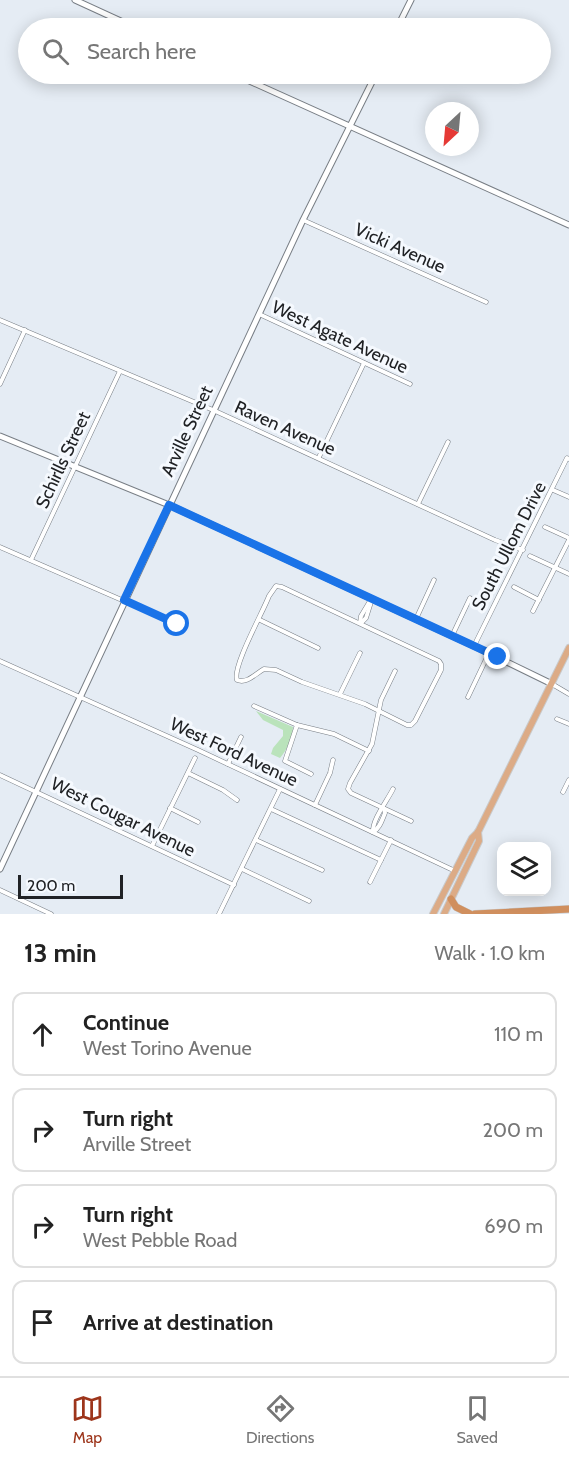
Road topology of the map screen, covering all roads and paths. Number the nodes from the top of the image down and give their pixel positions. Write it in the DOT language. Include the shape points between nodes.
graph roads {
  1 [pos="75,0"];
  2 [pos="411,0"];
  3 [pos="114,18"];
  4 [pos="403,18"];
  5 [pos="256,84"];
  6 [pos="371,84"];
  7 [pos="350,126"];
  8 [pos="303,220"];
  9 [pos="569,225"];
  10 [pos="486,302"];
  11 [pos="259,314"];
  12 [pos="0,320"];
  13 [pos="25,330"];
  14 [pos="364,363"];
  15 [pos="120,371"];
  16 [pos="0,384"];
  17 [pos="410,384"];
  18 [pos="213,410"];
  19 [pos="0,436"];
  20 [pos="448,442"];
  21 [pos="319,457"];
  22 [pos="568,459"];
  23 [pos="75,467"];
  24 [pos="553,490"];
  25 [pos="569,497"];
  26 [pos="418,504"];
  27 [pos="169,505"];
  28 [pos="545,527"];
  29 [pos="569,539"];
  30 [pos="0,547"];
  31 [pos="523,550"];
  32 [pos="530,556"];
  33 [pos="31,560"];
  34 [pos="555,568"];
  35 [pos="569,574"];
  36 [pos="434,580"];
  37 [pos="514,587"];
  38 [pos="372,598"];
  39 [pos="470,598"];
  40 [pos="124,600"];
  41 [pos="539,600"];
  42 [pos="533,611"];
  43 [pos="416,619"];
  44 [pos="260,620"];
  45 [pos="177,624"];
  46 [pos="360,624"];
  47 [pos="452,636"];
  48 [pos="474,645"];
  49 [pos="318,648"];
  50 [pos="569,648"];
  51 [pos="360,653"];
  52 [pos="489,653"];
  53 [pos="0,661"];
  54 [pos="395,671"];
  55 [pos="552,684"];
  56 [pos="340,694"];
  57 [pos="569,694"];
  58 [pos="80,696"];
  59 [pos="468,698"];
  60 [pos="254,706"];
  61 [pos="378,711"];
  62 [pos="557,719"];
  63 [pos="569,724"];
  64 [pos="297,725"];
  65 [pos="242,737"];
  66 [pos="369,751"];
  67 [pos="195,758"];
  68 [pos="333,760"];
  69 [pos="228,764"];
  70 [pos="188,773"];
  71 [pos="311,774"];
  72 [pos="0,775"];
  73 [pos="569,780"];
  74 [pos="280,789"];
  75 [pos="393,789"];
  76 [pos="36,790"];
  77 [pos="563,792"];
  78 [pos="237,800"];
  79 [pos="315,805"];
  80 [pos="170,808"];
  81 [pos="384,808"];
  82 [pos="271,809"];
  83 [pos="411,821"];
  84 [pos="198,822"];
  85 [pos="373,832"];
  86 [pos="478,832"];
  87 [pos="256,840"];
  88 [pos="391,840"];
  89 [pos="152,846"];
  90 [pos="381,860"];
  91 [pos="0,869"];
  92 [pos="242,869"];
  93 [pos="322,870"];
  94 [pos="455,871"];
  95 [pos="370,882"];
  96 [pos="234,885"];
  97 [pos="0,890"];
  98 [pos="451,899"];
  99 [pos="309,901"];
  100 [pos="569,909"];
  101 [pos="51,914"];
  102 [pos="219,914"];
  103 [pos="433,914"];
  104 [pos="444,914"];
  105 [pos="470,914"];
  106 [pos="475,914"];
  1 -- 3 [label="street"];
  2 -- 4 [label="street"];
  5 -- 7 [label="street"];
  6 -- 7 [label="street, Arville Street"];
  7 -- 8 [label="street, Arville Street"];
  7 -- 9 [label="street"];
  8 -- 10 [label="street, Vicki Avenue"];
  8 -- 11 [label="street, Arville Street"];
  11 -- 14 [label="street, West Agate Avenue"];
  11 -- 18 [label="street, Arville Street"];
  12 -- 13 [label="street, Raven Avenue"];
  13 -- 15 [label="street, Raven Avenue"];
  13 -- 16 [label="street"];
  14 -- 17 [label="street, West Agate Avenue"];
  14 -- 21 [label="street"];
  15 -- 18 [label="street, Raven Avenue"];
  15 -- 23 [label="street, Schirlls Street"];
  18 -- 21 [label="street, Raven Avenue"];
  18 -- 27 [label="street, Arville Street"];
  19 -- 23 [label="street"];
  20 -- 26 [label="street"];
  21 -- 26 [label="street, Raven Avenue"];
  22 -- 24 [label="street, South Ullom Drive"];
  23 -- 27 [label="street"];
  23 -- 33 [label="street, Schirlls Street"];
  24 -- 25 [label="street"];
  24 -- 31 [label="street, South Ullom Drive"];
  26 -- 31 [label="street, Raven Avenue"];
  27 -- 38 [label="street"];
  27 -- 40 [label="street, Arville Street"];
  28 -- 29 [label="street"];
  29 -- 34 [label="street"];
  30 -- 33 [label="street"];
  31 -- 48 [label="street, South Ullom Drive"];
  32 -- 34 [label="street"];
  33 -- 40 [label="street"];
  34 -- 35 [label="street"];
  34 -- 41 [label="street"];
  36 -- 43 [label="street"];
  37 -- 41 [label="street"];
  38 -- 43 [label="street"];
  38 -- 46 [label="street"];
  39 -- 47 [label="street"];
  40 -- 45 [label="street"];
  40 -- 58 [label="street, Arville Street"];
  41 -- 42 [label="street"];
  43 -- 47 [label="street"];
  44 -- 46 [label="street" via="276,586"];
  44 -- 49 [label="street"];
  44 -- 56 [label="street" via="238,662 237,680 243,682 264,669 276,670"];
  46 -- 61 [label="street" via="441,664 411,725"];
  47 -- 48 [label="street"];
  48 -- 52 [label="street"];
  50 -- 55 [label="main road"];
  51 -- 56 [label="street"];
  52 -- 55 [label="street"];
  52 -- 59 [label="street"];
  53 -- 58 [label="street, West Ford Avenue"];
  54 -- 61 [label="street"];
  55 -- 57 [label="street"];
  55 -- 86 [label="main road"];
  56 -- 61 [label="street"];
  58 -- 69 [label="street, West Ford Avenue"];
  58 -- 76 [label="street, Arville Street"];
  60 -- 64 [label="street"];
  61 -- 66 [label="street"];
  62 -- 63 [label="street"];
  64 -- 66 [label="street" via="334,734"];
  64 -- 71 [label="street" via="285,761"];
  65 -- 69 [label="street"];
  66 -- 81 [label="street" via="348,789"];
  67 -- 70 [label="street"];
  68 -- 79 [label="street"];
  69 -- 74 [label="street, West Ford Avenue"];
  70 -- 78 [label="street"];
  70 -- 80 [label="street"];
  72 -- 76 [label="street, West Cougar Avenue"];
  73 -- 77 [label="street"];
  74 -- 79 [label="street, West Ford Avenue"];
  74 -- 82 [label="street"];
  75 -- 81 [label="street"];
  76 -- 89 [label="street, West Cougar Avenue"];
  76 -- 91 [label="street, Arville Street"];
  79 -- 85 [label="street, West Ford Avenue"];
  80 -- 84 [label="street"];
  80 -- 89 [label="street"];
  81 -- 83 [label="street"];
  81 -- 85 [label="street"];
  82 -- 87 [label="street"];
  82 -- 90 [label="street"];
  85 -- 88 [label="street, West Ford Avenue"];
  86 -- 94 [label="main road"];
  86 -- 98 [label="main road" via="479,841"];
  87 -- 92 [label="street"];
  87 -- 93 [label="street"];
  88 -- 90 [label="street"];
  88 -- 94 [label="street, West Ford Avenue"];
  89 -- 96 [label="street, West Cougar Avenue"];
  90 -- 95 [label="street"];
  92 -- 96 [label="street"];
  92 -- 99 [label="street"];
  94 -- 103 [label="main road"];
  96 -- 102 [label="street"];
  97 -- 101 [label="street"];
  98 -- 104 [label="main road"];
  98 -- 105 [label="highway" via="458,909"];
  100 -- 106 [label="highway"];
}
